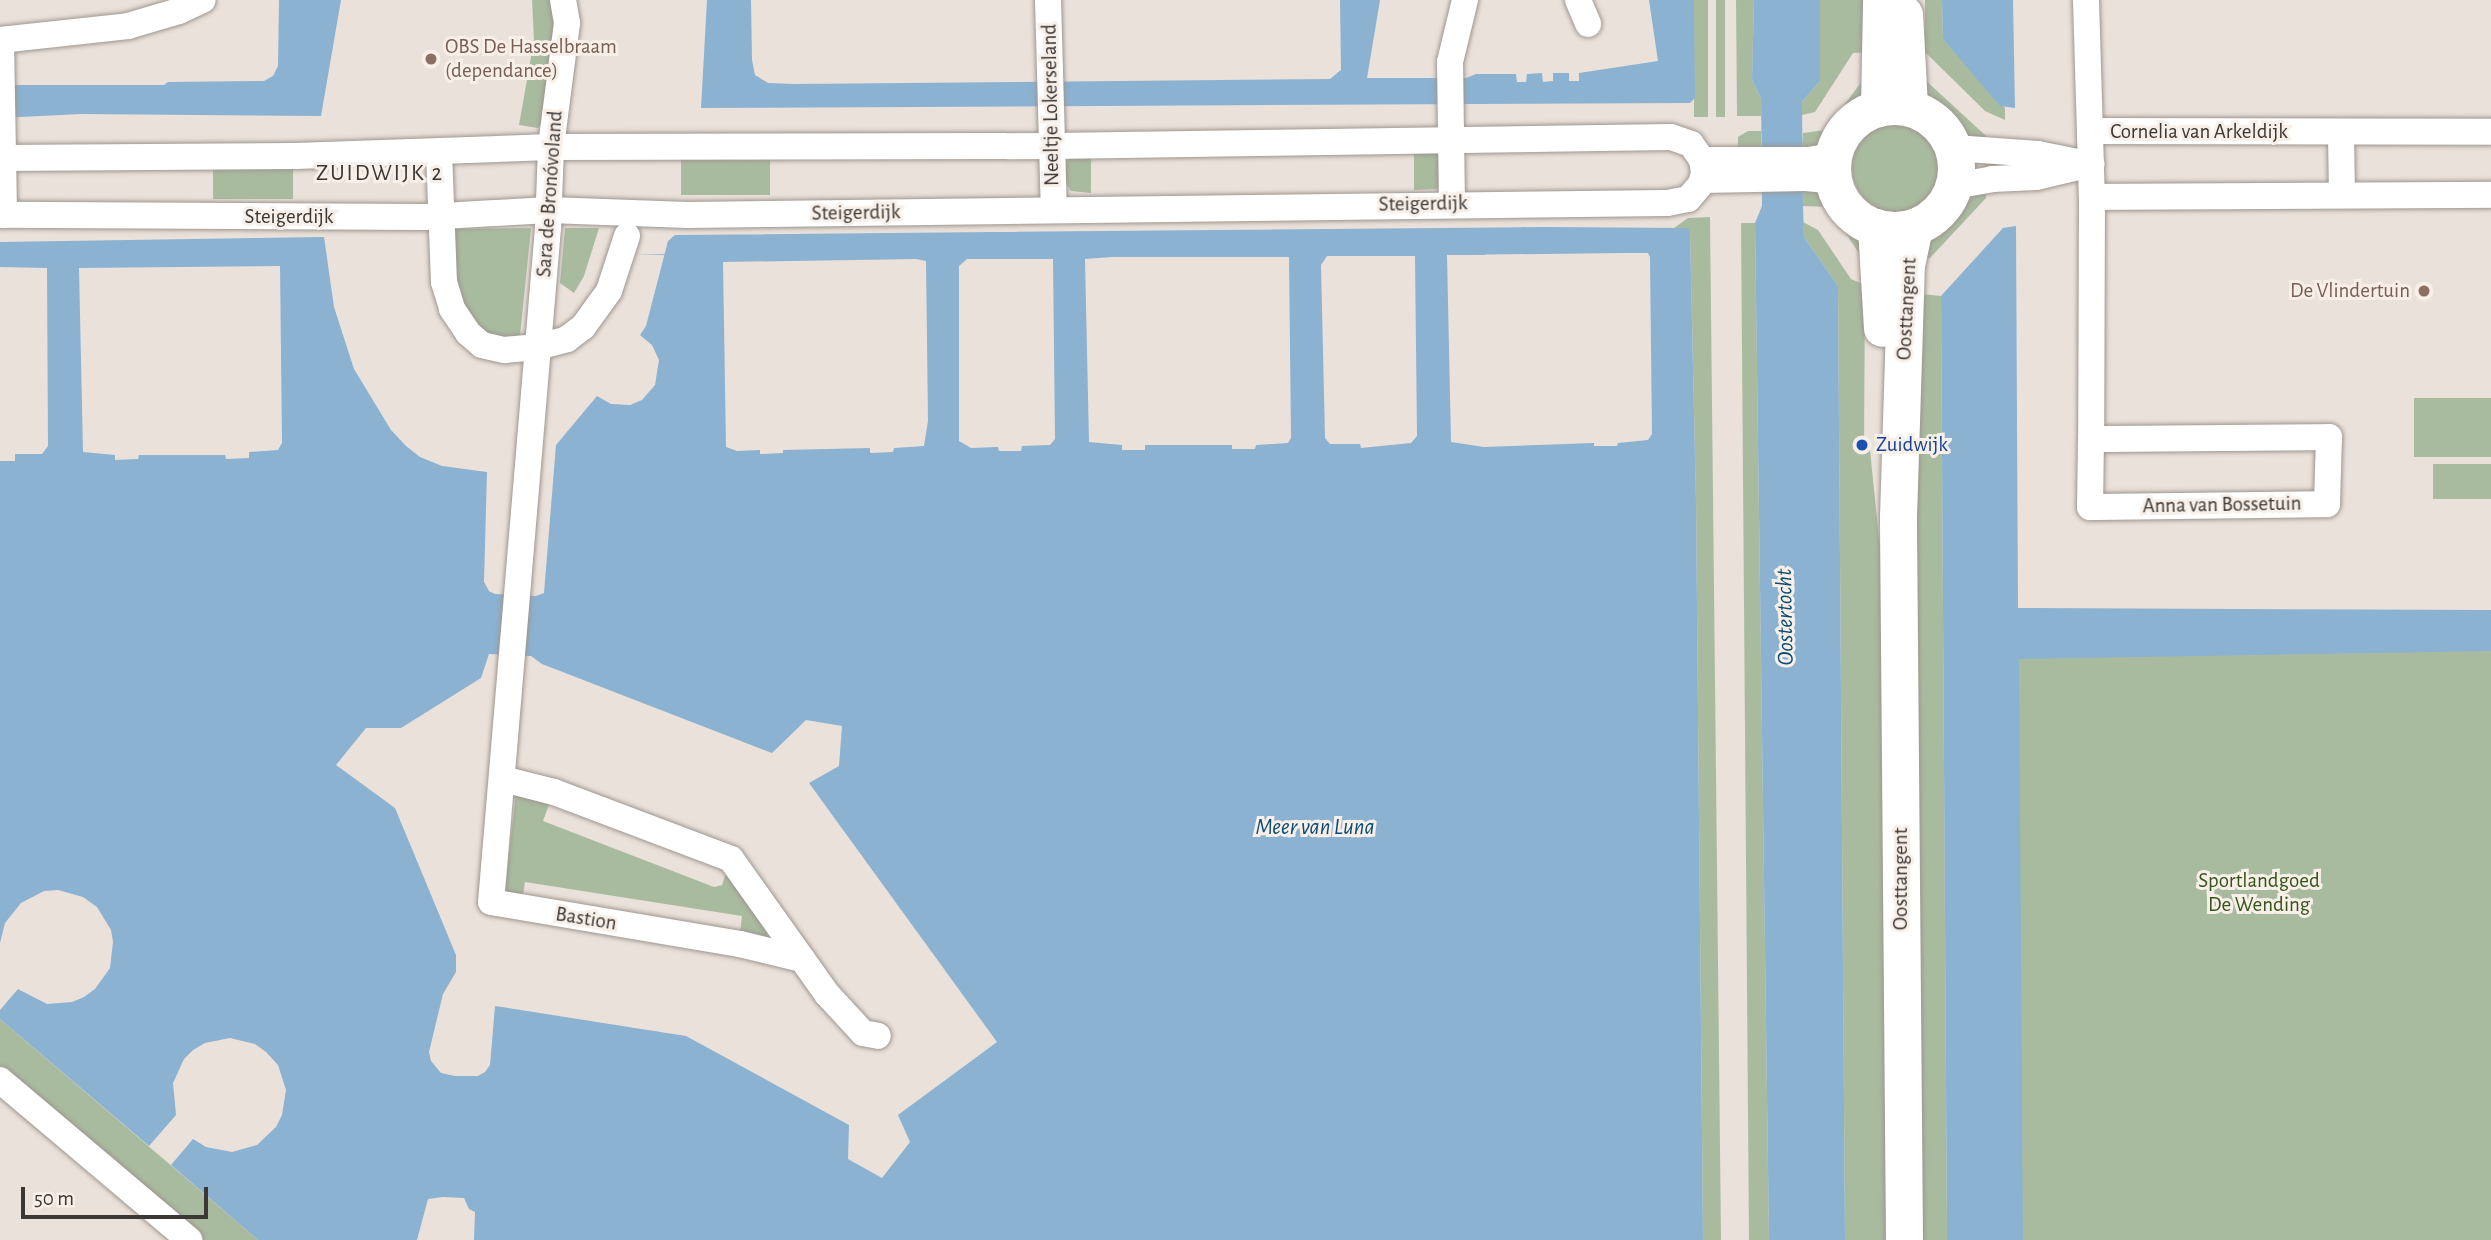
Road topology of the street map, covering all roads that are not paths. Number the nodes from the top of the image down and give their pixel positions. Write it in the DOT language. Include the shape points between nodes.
graph roads {
  1 [pos="203,0"];
  2 [pos="563,0"];
  3 [pos="1048,0"];
  4 [pos="1465,0"];
  5 [pos="1881,0"];
  6 [pos="1904,0"];
  7 [pos="2086,0"];
  8 [pos="1,40"];
  9 [pos="1,79"];
  10 [pos="1894,107"];
  11 [pos="1452,127"];
  12 [pos="1,128"];
  13 [pos="2090,131"];
  14 [pos="2491,132"];
  15 [pos="2341,133"];
  16 [pos="1052,146"];
  17 [pos="551,147"];
  18 [pos="1954,148"];
  19 [pos="439,152"];
  20 [pos="1,158"];
  21 [pos="2091,164"];
  22 [pos="1820,169"];
  23 [pos="1702,170"];
  24 [pos="1954,187"];
  25 [pos="2342,194"];
  26 [pos="2491,195"];
  27 [pos="2092,197"];
  28 [pos="1452,204"];
  29 [pos="549,210"];
  30 [pos="1054,210"];
  31 [pos="2,215"];
  32 [pos="440,216"];
  33 [pos="1876,227"];
  34 [pos="1914,227"];
  35 [pos="627,236"];
  36 [pos="538,347"];
  37 [pos="2091,439"];
  38 [pos="1898,517"];
  39 [pos="511,673"];
  40 [pos="503,779"];
  41 [pos="802,959"];
  42 [pos="878,1036"];
  43 [pos="0,1080"];
  44 [pos="189,1240"];
  45 [pos="1904,1240"];
  1 -- 8 [label="street" via="128,26"];
  2 -- 17 [label="street, Sara de Bronóvoland" via="567,23"];
  3 -- 16 [label="street, Neeltje Lokerseland"];
  4 -- 11 [label="street" via="1450,62"];
  5 -- 10 [label="main road"];
  6 -- 10 [label="main road"];
  7 -- 13 [label="street"];
  8 -- 9 [label="street"];
  9 -- 12 [label="street"];
  10 -- 18 [label="main road" via="1931,117"];
  10 -- 22 [label="main road" via="1858,117"];
  11 -- 16 [label="street"];
  11 -- 23 [label="street" via="1671,137 1691,144"];
  11 -- 28 [label="street"];
  12 -- 20 [label="street"];
  13 -- 15 [label="street, Cornelia van Arkeldijk"];
  13 -- 21 [label="street, Cornelia van Arkeldijk"];
  14 -- 15 [label="street, Cornelia van Arkeldijk"];
  15 -- 25 [label="street"];
  16 -- 17 [label="street"];
  16 -- 30 [label="street, Neeltje Lokerseland"];
  17 -- 19 [label="street"];
  17 -- 29 [label="street, Sara de Bronóvoland"];
  18 -- 21 [label="street, Cornelia van Arkeldijk" via="2038,154"];
  18 -- 24 [label="main road"];
  19 -- 20 [label="street"];
  19 -- 32 [label="street"];
  20 -- 31 [label="street"];
  21 -- 24 [label="street, Cornelia van Arkeldijk" via="2036,177"];
  21 -- 27 [label="street, Cornelia van Arkeldijk"];
  22 -- 23 [label="street"];
  22 -- 33 [label="main road" via="1844,205 1858,219"];
  23 -- 28 [label="street, Steigerdijk" via="1696,192 1678,203"];
  24 -- 34 [label="main road" via="1938,211"];
  25 -- 26 [label="street"];
  25 -- 27 [label="street"];
  27 -- 37 [label="street, Anna van Bossetuin"];
  28 -- 30 [label="street, Steigerdijk"];
  29 -- 30 [label="street, Steigerdijk" via="687,215"];
  29 -- 32 [label="street, Steigerdijk"];
  29 -- 36 [label="street, Sara de Bronóvoland"];
  31 -- 32 [label="street, Steigerdijk"];
  32 -- 36 [label="street" via="444,282 452,310 468,333 482,345 504,350"];
  33 -- 34 [label="main road"];
  33 -- 38 [label="main road, Oosttangent"];
  34 -- 38 [label="main road, Oosttangent" via="1906,265"];
  35 -- 36 [label="street" via="620,265 597,310 567,339"];
  36 -- 39 [label="street, Sara de Bronóvoland"];
  37 -- 37 [label="street, Anna van Bossetuin" via="2329,437 2327,504 2090,507"];
  38 -- 45 [label="main road, Oosttangent"];
  39 -- 40 [label="street, Bastion"];
  40 -- 41 [label="street" via="554,792 732,859"];
  40 -- 41 [label="street, Bastion" via="491,902 740,944"];
  41 -- 42 [label="street" via="863,1033"];
  43 -- 44 [label="street"];
}
